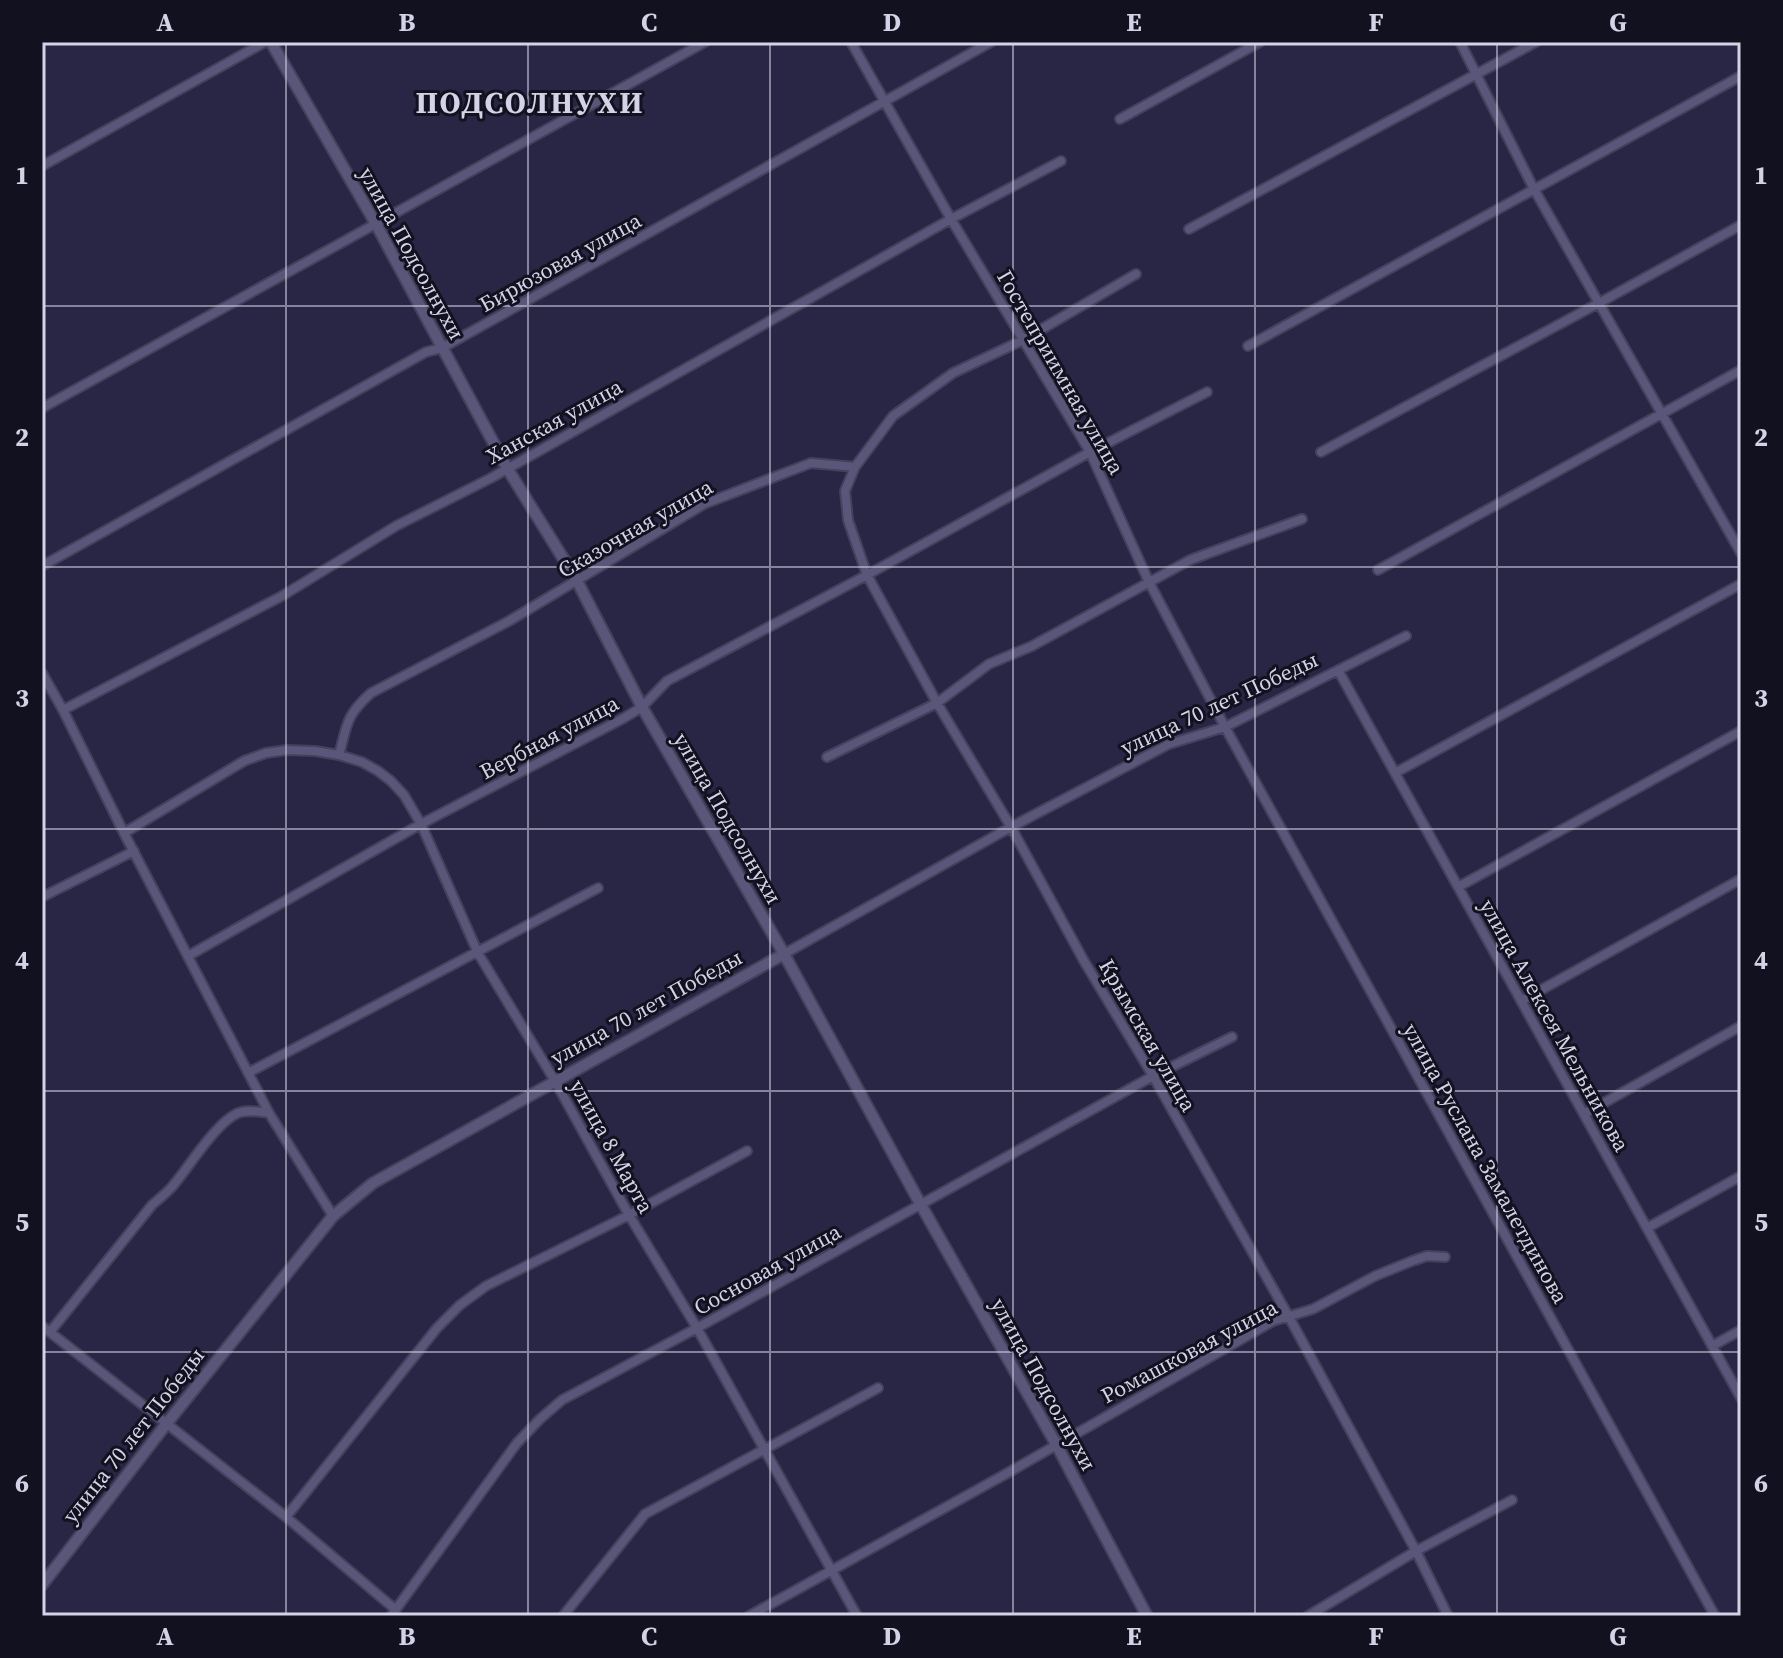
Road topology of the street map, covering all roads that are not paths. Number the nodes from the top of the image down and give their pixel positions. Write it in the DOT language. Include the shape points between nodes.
graph roads {
  1 [pos="268,42"];
  2 [pos="705,42"];
  3 [pos="851,42"];
  4 [pos="991,42"];
  5 [pos="1260,42"];
  6 [pos="1460,42"];
  7 [pos="1536,42"];
  8 [pos="1477,74"];
  9 [pos="1741,76"];
  10 [pos="884,101"];
  11 [pos="1120,119"];
  12 [pos="42,153"];
  13 [pos="1061,161"];
  14 [pos="45,164"];
  15 [pos="1534,189"];
  16 [pos="951,219"];
  17 [pos="376,224"];
  18 [pos="1741,225"];
  19 [pos="1189,229"];
  20 [pos="1136,274"];
  21 [pos="1599,303"];
  22 [pos="1023,340"];
  23 [pos="1248,346"];
  24 [pos="442,348"];
  25 [pos="1741,370"];
  26 [pos="1207,392"];
  27 [pos="42,408"];
  28 [pos="1662,414"];
  29 [pos="1090,452"];
  30 [pos="1321,452"];
  31 [pos="855,467"];
  32 [pos="507,468"];
  33 [pos="1302,519"];
  34 [pos="1741,553"];
  35 [pos="42,566"];
  36 [pos="1378,570"];
  37 [pos="867,575"];
  38 [pos="576,579"];
  39 [pos="1149,582"];
  40 [pos="1741,584"];
  41 [pos="1406,636"];
  42 [pos="1338,670"];
  43 [pos="42,673"];
  44 [pos="42,683"];
  45 [pos="53,692"];
  46 [pos="42,699"];
  47 [pos="937,703"];
  48 [pos="642,707"];
  49 [pos="63,710"];
  50 [pos="1225,727"];
  51 [pos="1741,731"];
  52 [pos="339,755"];
  53 [pos="827,757"];
  54 [pos="1395,773"];
  55 [pos="421,824"];
  56 [pos="1011,827"];
  57 [pos="124,833"];
  58 [pos="134,851"];
  59 [pos="1741,879"];
  60 [pos="1458,887"];
  61 [pos="598,888"];
  62 [pos="42,897"];
  63 [pos="478,953"];
  64 [pos="784,954"];
  65 [pos="188,956"];
  66 [pos="1521,1001"];
  67 [pos="1741,1026"];
  68 [pos="1232,1037"];
  69 [pos="248,1073"];
  70 [pos="1153,1076"];
  71 [pos="555,1081"];
  72 [pos="269,1113"];
  73 [pos="1584,1114"];
  74 [pos="747,1151"];
  75 [pos="1741,1176"];
  76 [pos="921,1205"];
  77 [pos="629,1215"];
  78 [pos="333,1216"];
  79 [pos="1647,1228"];
  80 [pos="1445,1257"];
  81 [pos="1289,1317"];
  82 [pos="42,1326"];
  83 [pos="697,1328"];
  84 [pos="1741,1330"];
  85 [pos="50,1332"];
  86 [pos="1712,1346"];
  87 [pos="878,1388"];
  88 [pos="1741,1398"];
  89 [pos="167,1423"];
  90 [pos="1056,1444"];
  91 [pos="765,1450"];
  92 [pos="1512,1500"];
  93 [pos="286,1517"];
  94 [pos="1416,1551"];
  95 [pos="832,1570"];
  96 [pos="42,1585"];
  97 [pos="394,1613"];
  98 [pos="563,1616"];
  99 [pos="749,1616"];
  100 [pos="857,1616"];
  101 [pos="1147,1616"];
  102 [pos="1308,1616"];
  103 [pos="1448,1616"];
  104 [pos="1715,1616"];
  1 -- 14 [label="street"];
  1 -- 17 [label="street, улица Подсолнухи"];
  2 -- 17 [label="street"];
  3 -- 10 [label="street, Гостеприимная улица"];
  4 -- 10 [label="street, Бирюзовая улица"];
  5 -- 11 [label="street"];
  6 -- 8 [label="street"];
  7 -- 8 [label="street"];
  8 -- 15 [label="street"];
  8 -- 19 [label="street"];
  9 -- 15 [label="street"];
  10 -- 16 [label="street, Гостеприимная улица"];
  10 -- 24 [label="street, Бирюзовая улица"];
  12 -- 14 [label="street"];
  13 -- 16 [label="street, Ханская улица"];
  15 -- 21 [label="street"];
  15 -- 23 [label="street"];
  16 -- 22 [label="street, Гостеприимная улица"];
  16 -- 32 [label="street, Ханская улица"];
  17 -- 24 [label="street, улица Подсолнухи"];
  17 -- 27 [label="street"];
  18 -- 21 [label="street"];
  20 -- 22 [label="street"];
  21 -- 28 [label="street"];
  21 -- 30 [label="street"];
  22 -- 29 [label="street, Гостеприимная улица"];
  22 -- 31 [label="street" via="953,373 893,416"];
  24 -- 32 [label="street, улица Подсолнухи"];
  24 -- 35 [label="street, Бирюзовая улица" via="426,352"];
  25 -- 28 [label="street"];
  26 -- 29 [label="street, Вербная улица"];
  28 -- 34 [label="street"];
  28 -- 36 [label="street"];
  29 -- 37 [label="street, Вербная улица"];
  29 -- 39 [label="street, Гостеприимная улица"];
  31 -- 37 [label="street, Крымская улица" via="845,491 848,520"];
  31 -- 38 [label="street, Сказочная улица" via="811,463 704,504"];
  32 -- 38 [label="street, улица Подсолнухи"];
  32 -- 49 [label="street, Ханская улица" via="396,526 282,596"];
  33 -- 39 [label="street" via="1190,560"];
  37 -- 47 [label="street, Крымская улица"];
  37 -- 48 [label="street, Вербная улица" via="667,681"];
  38 -- 48 [label="street, улица Подсолнухи"];
  38 -- 52 [label="street, Сказочная улица" via="509,621 371,693 348,721"];
  39 -- 47 [label="street" via="989,664"];
  39 -- 50 [label="street, Гостеприимная улица"];
  40 -- 54 [label="street"];
  41 -- 42 [label="street, улица 70 лет Победы"];
  42 -- 50 [label="street, улица 70 лет Победы"];
  42 -- 54 [label="street, улица Алексея Мельникова"];
  43 -- 45 [label="street"];
  44 -- 45 [label="street"];
  45 -- 46 [label="street"];
  45 -- 49 [label="street"];
  47 -- 53 [label="street"];
  47 -- 56 [label="street, Крымская улица"];
  48 -- 55 [label="street, Вербная улица"];
  48 -- 64 [label="street, улица Подсолнухи"];
  49 -- 57 [label="street"];
  50 -- 56 [label="street, улица 70 лет Победы" via="1169,744"];
  50 -- 104 [label="street, улица Руслана Замалетдинова"];
  51 -- 60 [label="street"];
  52 -- 55 [label="street, улица 8 Марта" via="362,762 391,781"];
  52 -- 57 [label="street, улица 8 Марта" via="266,753"];
  54 -- 60 [label="street, улица Алексея Мельникова"];
  55 -- 63 [label="street, улица 8 Марта"];
  55 -- 65 [label="street, Вербная улица"];
  56 -- 64 [label="street, улица 70 лет Победы"];
  56 -- 70 [label="street, Крымская улица"];
  57 -- 58 [label="street"];
  58 -- 62 [label="street"];
  58 -- 65 [label="street"];
  59 -- 66 [label="street"];
  60 -- 66 [label="street, улица Алексея Мельникова"];
  61 -- 63 [label="street"];
  63 -- 69 [label="street"];
  63 -- 71 [label="street, улица 8 Марта"];
  64 -- 71 [label="street, улица 70 лет Победы"];
  64 -- 76 [label="street, улица Подсолнухи"];
  65 -- 69 [label="street"];
  66 -- 73 [label="street, улица Алексея Мельникова"];
  67 -- 73 [label="street"];
  68 -- 70 [label="street, Сосновая улица"];
  69 -- 72 [label="street"];
  70 -- 76 [label="street, Сосновая улица"];
  70 -- 81 [label="street, Крымская улица"];
  71 -- 77 [label="street, улица 8 Марта"];
  71 -- 78 [label="street, улица 70 лет Победы" via="373,1183"];
  72 -- 78 [label="street"];
  72 -- 85 [label="street" via="240,1112 219,1128"];
  73 -- 79 [label="street, улица Алексея Мельникова"];
  74 -- 77 [label="street"];
  75 -- 79 [label="street"];
  76 -- 83 [label="street, Сосновая улица"];
  76 -- 90 [label="street, улица Подсолнухи"];
  77 -- 83 [label="street, улица 8 Марта"];
  77 -- 93 [label="street" via="486,1286 460,1305"];
  78 -- 89 [label="street, улица 70 лет Победы"];
  79 -- 86 [label="street, улица Алексея Мельникова"];
  80 -- 81 [label="street, Ромашковая улица" via="1412,1261"];
  81 -- 90 [label="street, Ромашковая улица" via="1273,1321"];
  81 -- 94 [label="street, Крымская улица"];
  82 -- 85 [label="street"];
  83 -- 91 [label="street, улица 8 Марта"];
  83 -- 97 [label="street, Сосновая улица" via="562,1400 540,1419"];
  84 -- 86 [label="street"];
  85 -- 89 [label="street"];
  86 -- 88 [label="street, улица Алексея Мельникова"];
  87 -- 91 [label="street"];
  89 -- 93 [label="street"];
  89 -- 96 [label="street, улица 70 лет Победы"];
  90 -- 95 [label="street, Ромашковая улица"];
  90 -- 101 [label="street, улица Подсолнухи"];
  91 -- 95 [label="street, улица 8 Марта"];
  91 -- 98 [label="street" via="645,1514"];
  92 -- 94 [label="street"];
  93 -- 97 [label="street"];
  94 -- 102 [label="street"];
  94 -- 103 [label="street, Крымская улица"];
  95 -- 99 [label="street, Ромашковая улица"];
  95 -- 100 [label="street, улица 8 Марта"];
}
